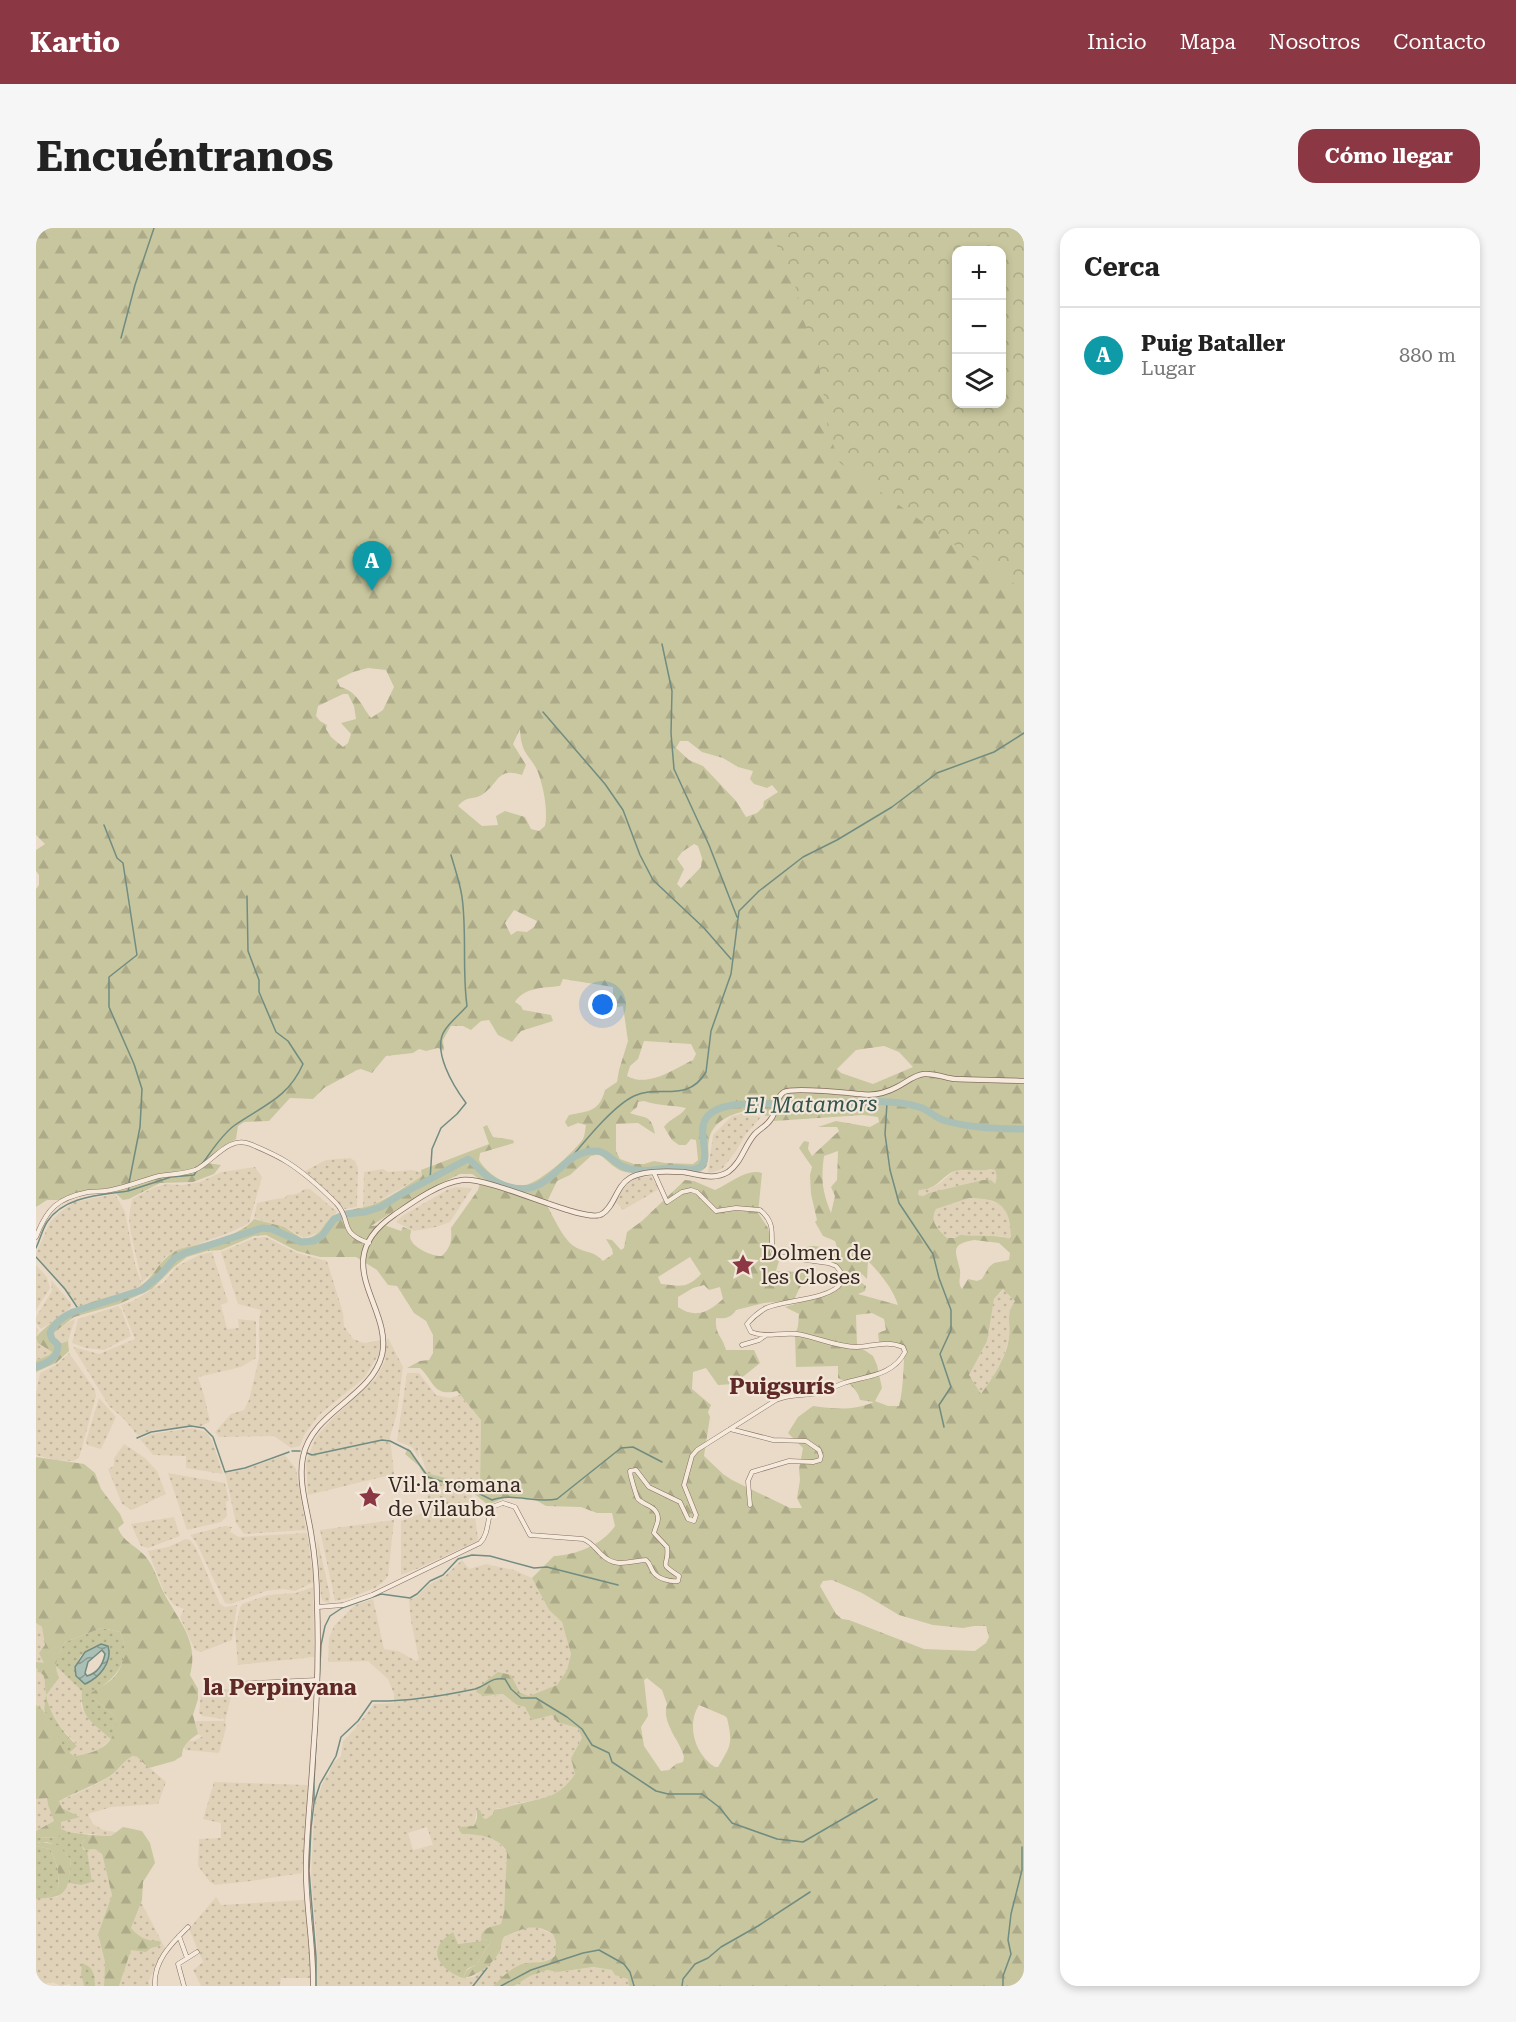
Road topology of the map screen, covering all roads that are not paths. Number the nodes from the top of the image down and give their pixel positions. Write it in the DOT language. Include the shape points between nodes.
graph roads {
  1 [pos="1024,1081"];
  2 [pos="654,1173"];
  3 [pos="36,1237"];
  4 [pos="369,1243"];
  5 [pos="766,1335"];
  6 [pos="742,1345"];
  7 [pos="730,1429"];
  8 [pos="750,1505"];
  9 [pos="318,1607"];
  10 [pos="316,1680"];
  11 [pos="236,1684"];
  12 [pos="188,1927"];
  13 [pos="179,1936"];
  14 [pos="197,1952"];
  15 [pos="187,1958"];
  16 [pos="155,1986"];
  17 [pos="184,1986"];
  18 [pos="313,1986"];
  1 -- 2 [label="street" via="920,1074 872,1095 787,1091 779,1097 772,1119 726,1173 715,1177 685,1172"];
  2 -- 4 [label="street" via="626,1181 607,1210 595,1217 480,1182 452,1182 389,1218"];
  2 -- 5 [label="street" via="668,1202 691,1190 717,1212 758,1209 770,1223 777,1256 828,1263 840,1271 841,1280 836,1288 767,1308 749,1322 751,1332"];
  3 -- 4 [label="street" via="49,1212 63,1199 184,1174 239,1141 287,1162 335,1202 352,1236"];
  4 -- 9 [label="street" via="364,1277 383,1339 381,1356 370,1377 316,1429 303,1459"];
  5 -- 6 [label="street"];
  5 -- 7 [label="street" via="796,1334 856,1347 887,1343 902,1346 905,1352 881,1373 820,1393 779,1398"];
  7 -- 8 [label="street" via="773,1440 806,1441 821,1456 816,1462 789,1461 752,1472 748,1481"];
  7 -- 9 [label="street" via="691,1459 684,1485 696,1515 694,1521 688,1519 678,1501 649,1487 636,1470 630,1472 637,1497 658,1515 654,1533 668,1547 665,1566 678,1575 678,1581 657,1575 646,1560 628,1564 608,1559 583,1539 531,1536 515,1508 503,1503 492,1507 486,1536 480,1543 372,1595 343,1605"];
  9 -- 10 [label="street"];
  10 -- 11 [label="street"];
  10 -- 18 [label="street" via="306,1869 314,1950"];
  12 -- 13 [label="street"];
  13 -- 15 [label="street"];
  13 -- 16 [label="street" via="163,1955 154,1976"];
  14 -- 15 [label="street"];
  15 -- 17 [label="street" via="178,1966"];
}
